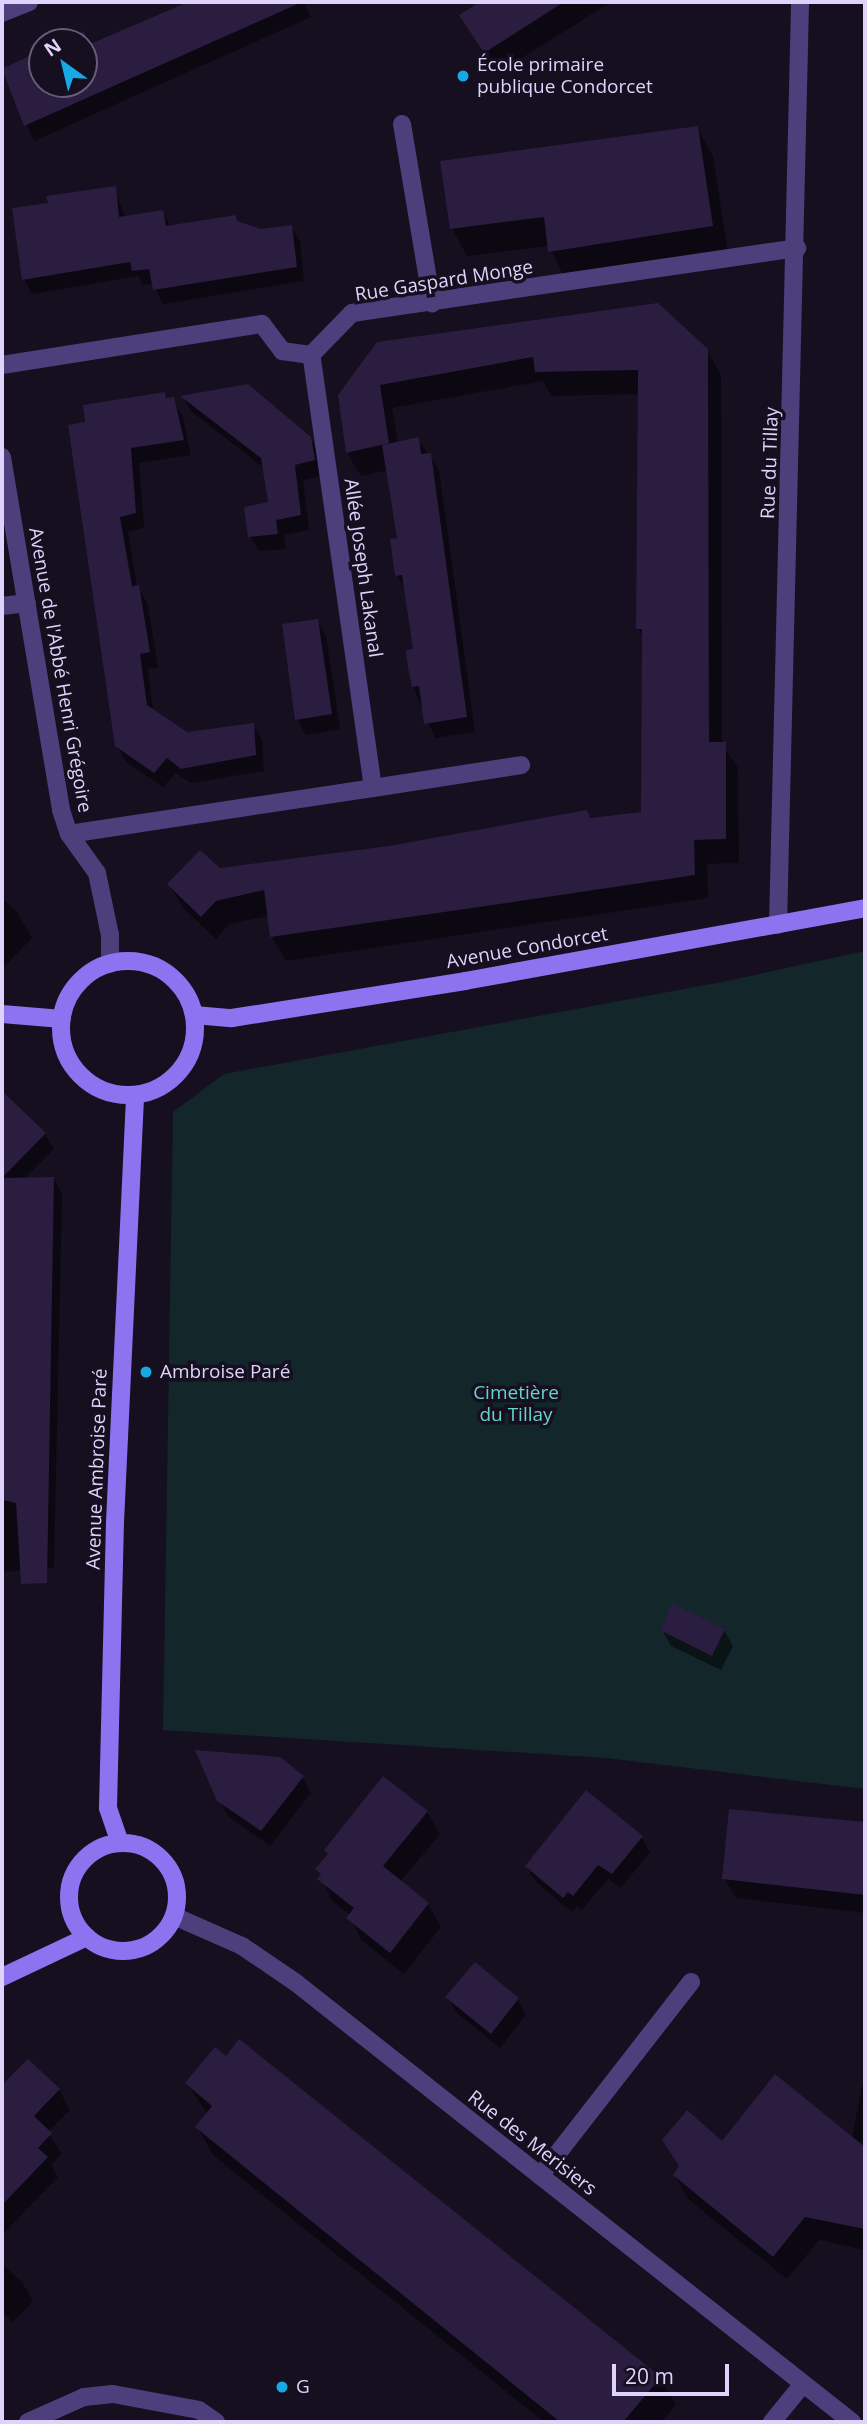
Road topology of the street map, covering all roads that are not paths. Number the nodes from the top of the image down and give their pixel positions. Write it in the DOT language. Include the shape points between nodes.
graph roads {
  1 [pos="29,2"];
  2 [pos="800,2"];
  3 [pos="2,13"];
  4 [pos="402,124"];
  5 [pos="797,248"];
  6 [pos="432,304"];
  7 [pos="311,355"];
  8 [pos="2,365"];
  9 [pos="2,457"];
  10 [pos="27,603"];
  11 [pos="2,606"];
  12 [pos="521,765"];
  13 [pos="373,788"];
  14 [pos="69,834"];
  15 [pos="865,908"];
  16 [pos="778,925"];
  17 [pos="110,964"];
  18 [pos="2,1014"];
  19 [pos="194,1016"];
  20 [pos="62,1019"];
  21 [pos="135,1095"];
  22 [pos="120,1843"];
  23 [pos="174,1916"];
  24 [pos="87,1937"];
  25 [pos="2,1977"];
  26 [pos="691,1982"];
  27 [pos="540,2176"];
  28 [pos="803,2384"];
  29 [pos="28,2422"];
  30 [pos="216,2422"];
  31 [pos="772,2422"];
  32 [pos="852,2422"];
  1 -- 3 [label="street"];
  2 -- 5 [label="street, Rue du Tillay"];
  4 -- 6 [label="street"];
  5 -- 6 [label="street, Rue Gaspard Monge"];
  5 -- 16 [label="street, Rue du Tillay"];
  6 -- 7 [label="street, Rue Gaspard Monge" via="352,313"];
  7 -- 8 [label="street" via="282,351 262,324"];
  7 -- 13 [label="street, Allée Joseph Lakanal"];
  9 -- 10 [label="street, Avenue de l'Abbé Henri Grégoire"];
  10 -- 11 [label="street"];
  10 -- 14 [label="street, Avenue de l'Abbé Henri Grégoire" via="61,810"];
  12 -- 13 [label="street"];
  13 -- 14 [label="street"];
  14 -- 17 [label="street, Avenue de l'Abbé Henri Grégoire" via="97,873 110,935"];
  15 -- 16 [label="street, Avenue Condorcet"];
  16 -- 19 [label="street, Avenue Condorcet" via="260,1013"];
  17 -- 19 [label="street" via="128,961 164,971 183,991"];
  17 -- 20 [label="street" via="78,984"];
  18 -- 20 [label="street"];
  19 -- 21 [label="street" via="195,1034 182,1069 153,1091"];
  20 -- 21 [label="street" via="62,1043 72,1065 89,1083 111,1093"];
  21 -- 22 [label="street, Avenue Ambroise Paré" via="115,1522 108,1808"];
  22 -- 23 [label="street" via="143,1847 163,1860 177,1893"];
  22 -- 24 [label="street" via="98,1849 74,1874 70,1908"];
  23 -- 24 [label="street" via="163,1933 137,1949 110,1949"];
  23 -- 27 [label="street, Rue des Merisiers" via="243,1946 295,1982"];
  24 -- 25 [label="street"];
  26 -- 27 [label="street"];
  27 -- 28 [label="street, Rue des Merisiers"];
  28 -- 31 [label="street"];
  28 -- 32 [label="street, Rue des Merisiers"];
  29 -- 30 [label="street" via="84,2397 113,2394 188,2407"];
}
